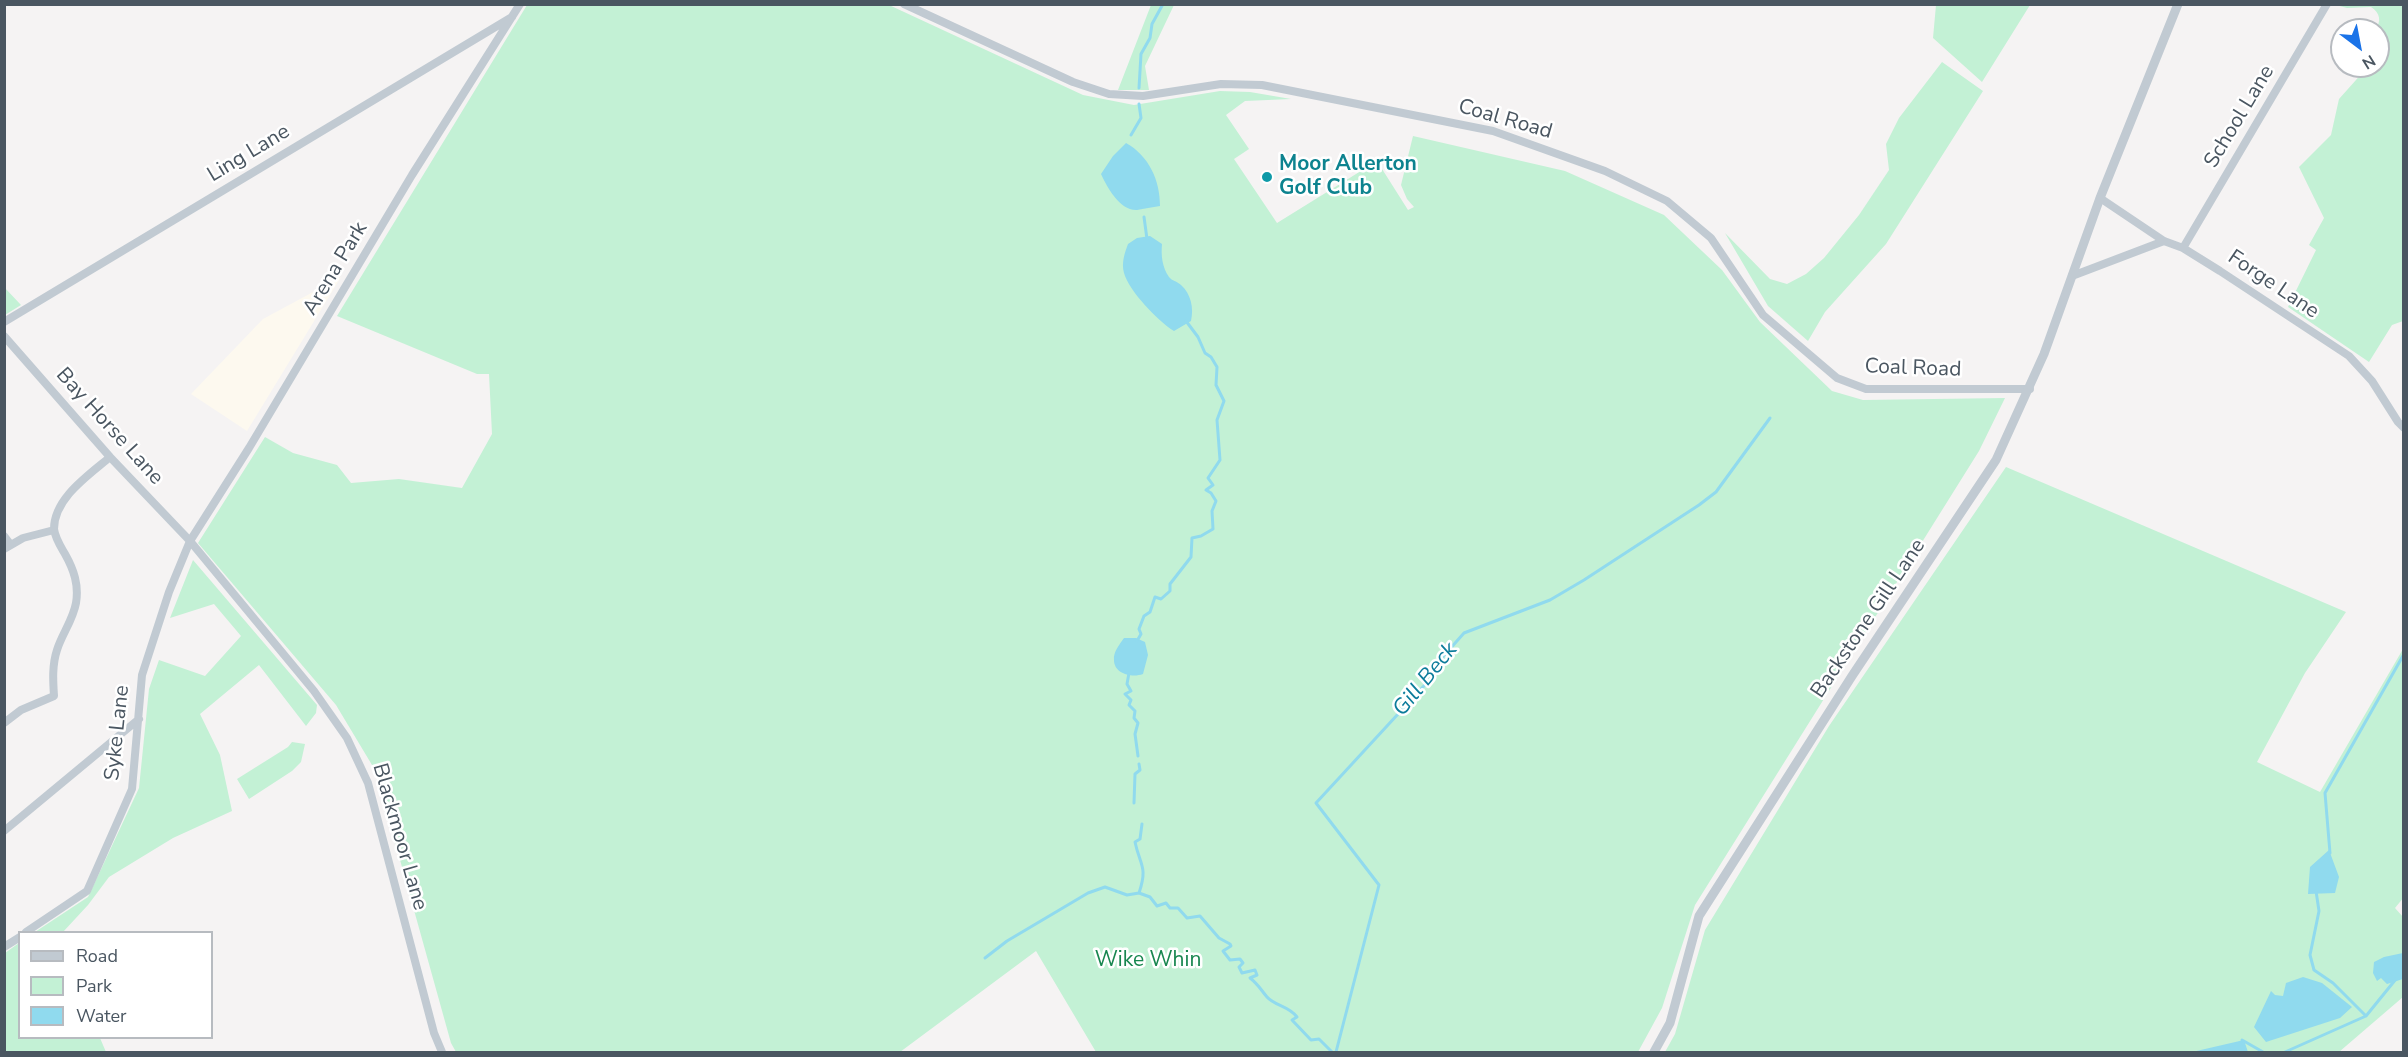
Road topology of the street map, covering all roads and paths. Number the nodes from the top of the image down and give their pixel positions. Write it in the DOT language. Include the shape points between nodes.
graph roads {
  1 [pos="520,4"];
  2 [pos="904,4"];
  3 [pos="2178,4"];
  4 [pos="2327,4"];
  5 [pos="513,16"];
  6 [pos="2100,198"];
  7 [pos="2164,241"];
  8 [pos="2183,248"];
  9 [pos="2072,276"];
  10 [pos="4,322"];
  11 [pos="4,336"];
  12 [pos="2030,389"];
  13 [pos="2403,428"];
  14 [pos="110,457"];
  15 [pos="54,530"];
  16 [pos="4,536"];
  17 [pos="190,541"];
  18 [pos="7,546"];
  19 [pos="140,719"];
  20 [pos="4,723"];
  21 [pos="4,831"];
  22 [pos="29,931"];
  23 [pos="18,938"];
  24 [pos="4,947"];
  25 [pos="442,1053"];
  26 [pos="1654,1053"];
  1 -- 5 [label="street, Arena Park"];
  2 -- 12 [label="street, Coal Road" via="1073,82 1109,94 1143,96 1221,84 1262,86 1493,131 1605,171 1667,201 1711,238 1763,315 1837,378 1866,389"];
  3 -- 6 [label="street, Backstone Gill Lane"];
  4 -- 8 [label="street, School Lane"];
  5 -- 10 [label="street, Ling Lane"];
  5 -- 17 [label="street, Arena Park"];
  6 -- 7 [label="street, Forge Lane"];
  6 -- 9 [label="street, Backstone Gill Lane"];
  7 -- 8 [label="street, Forge Lane"];
  7 -- 9 [label="street"];
  8 -- 13 [label="street, Forge Lane" via="2349,356 2372,381"];
  9 -- 12 [label="street, Backstone Gill Lane"];
  11 -- 14 [label="street, Bay Horse Lane"];
  12 -- 26 [label="street, Backstone Gill Lane" via="1990,470 1852,676 1699,916 1670,1023"];
  14 -- 15 [label="street" via="72,490 60,507"];
  14 -- 17 [label="street, Bay Horse Lane"];
  15 -- 18 [label="street"];
  15 -- 20 [label="street" via="75,574 77,590 55,657 54,696 21,710"];
  16 -- 18 [label="street"];
  17 -- 19 [label="street, Syke Lane" via="142,675"];
  17 -- 25 [label="street, Blackmoor Lane" via="327,708 358,760 371,793"];
  19 -- 21 [label="street"];
  19 -- 22 [label="street, Syke Lane" via="132,789 87,891"];
  23 -- 24 [label="street"];
}
